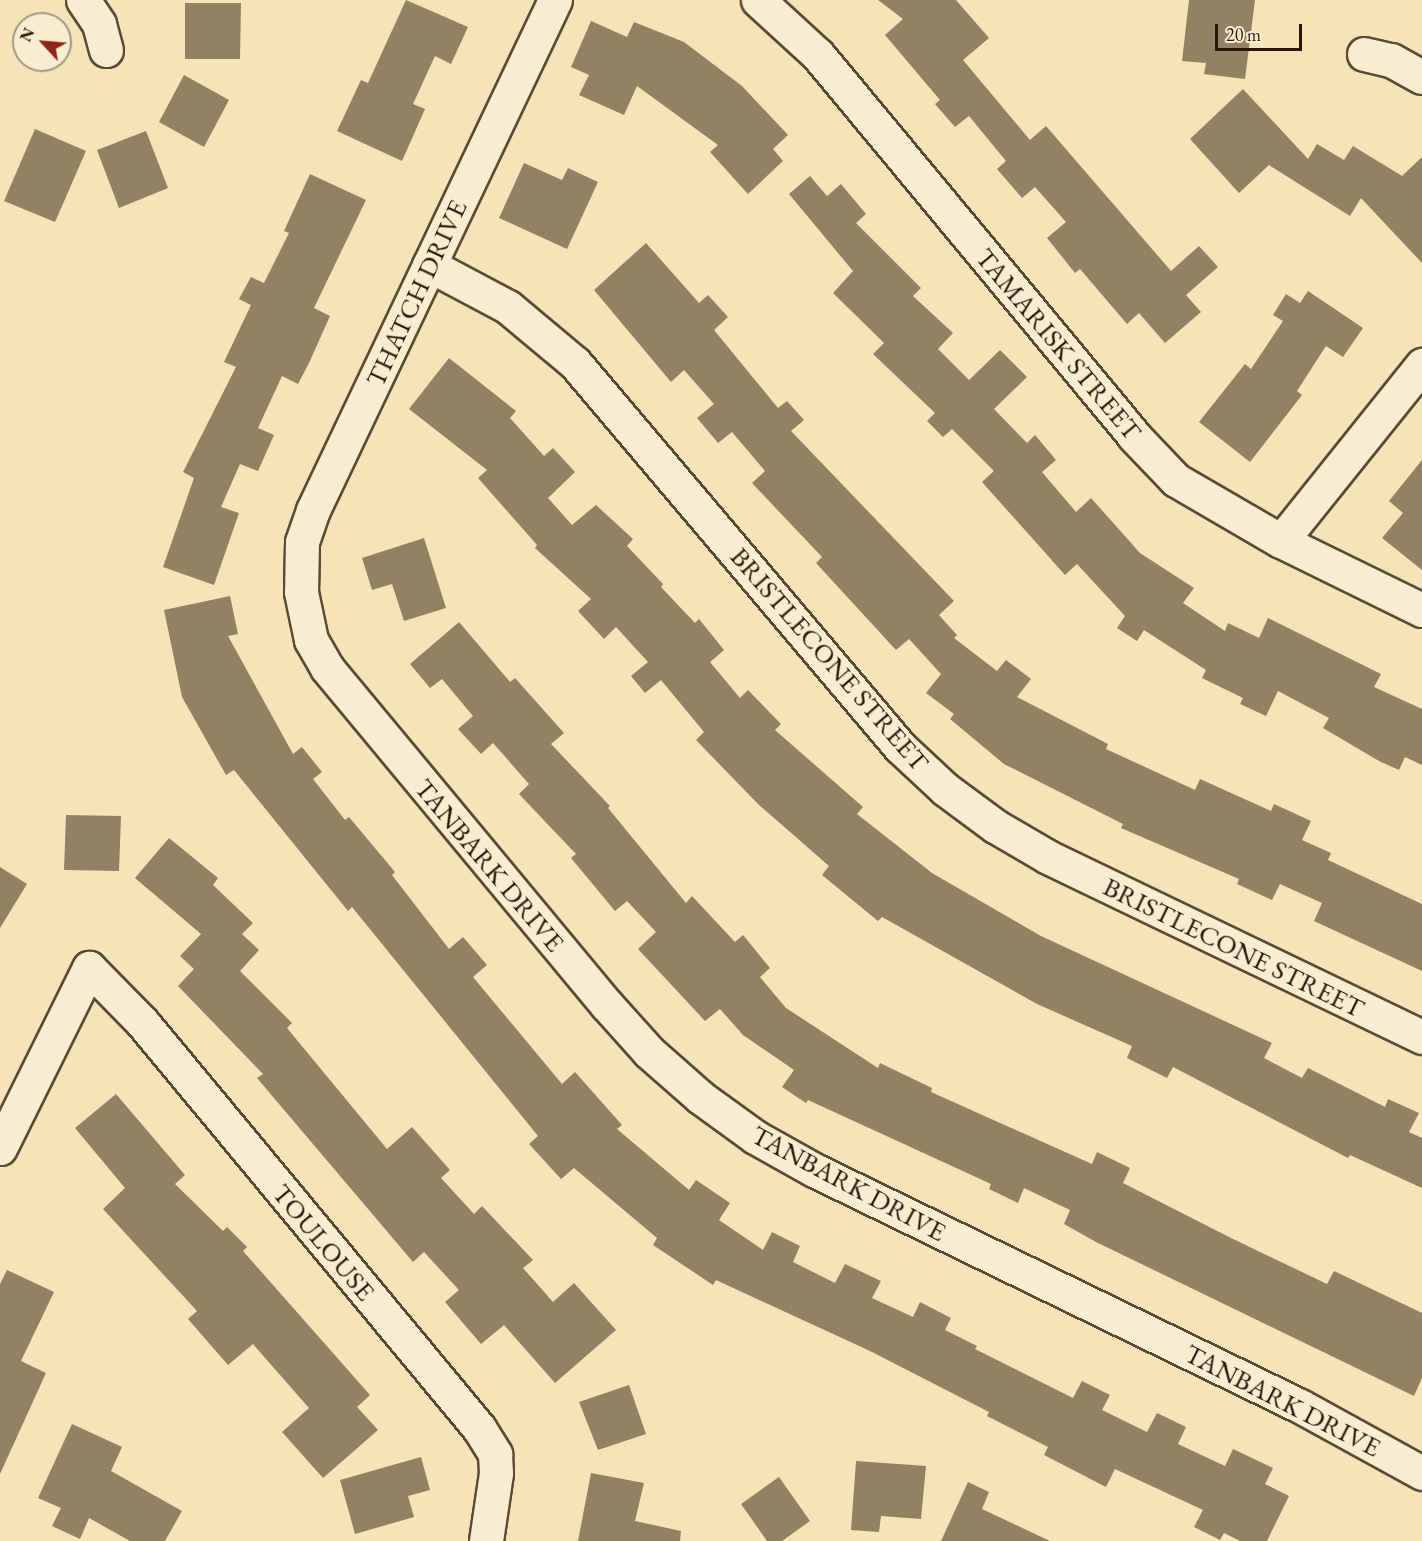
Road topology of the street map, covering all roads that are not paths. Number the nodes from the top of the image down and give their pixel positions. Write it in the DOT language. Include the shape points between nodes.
graph roads {
  1 [pos="82,0"];
  2 [pos="555,0"];
  3 [pos="758,0"];
  4 [pos="106,50"];
  5 [pos="1364,54"];
  6 [pos="1422,76"];
  7 [pos="429,265"];
  8 [pos="1422,365"];
  9 [pos="1281,541"];
  10 [pos="301,592"];
  11 [pos="1422,610"];
  12 [pos="1422,1037"];
  13 [pos="0,1148"];
  14 [pos="1422,1473"];
  15 [pos="486,1541"];
  1 -- 4 [label="street" via="99,24"];
  2 -- 7 [label="street, THATCH DRIVE"];
  3 -- 9 [label="street, TAMARISK STREET" via="818,55 1132,435 1176,480"];
  5 -- 6 [label="street" via="1391,60"];
  7 -- 10 [label="street, THATCH DRIVE" via="313,510 303,542"];
  7 -- 12 [label="street, BRISTLECONE STREET" via="508,307 575,363 900,747 945,789 1048,857"];
  8 -- 9 [label="street"];
  9 -- 11 [label="street, TAMARISK STREET"];
  10 -- 14 [label="street, TANBARK DRIVE" via="311,640 327,668 606,1004 649,1052 700,1097 755,1137 814,1170 1300,1406"];
  13 -- 15 [label="street, TOULOUSE" via="89,968 142,1022 479,1428 495,1454"];
}
